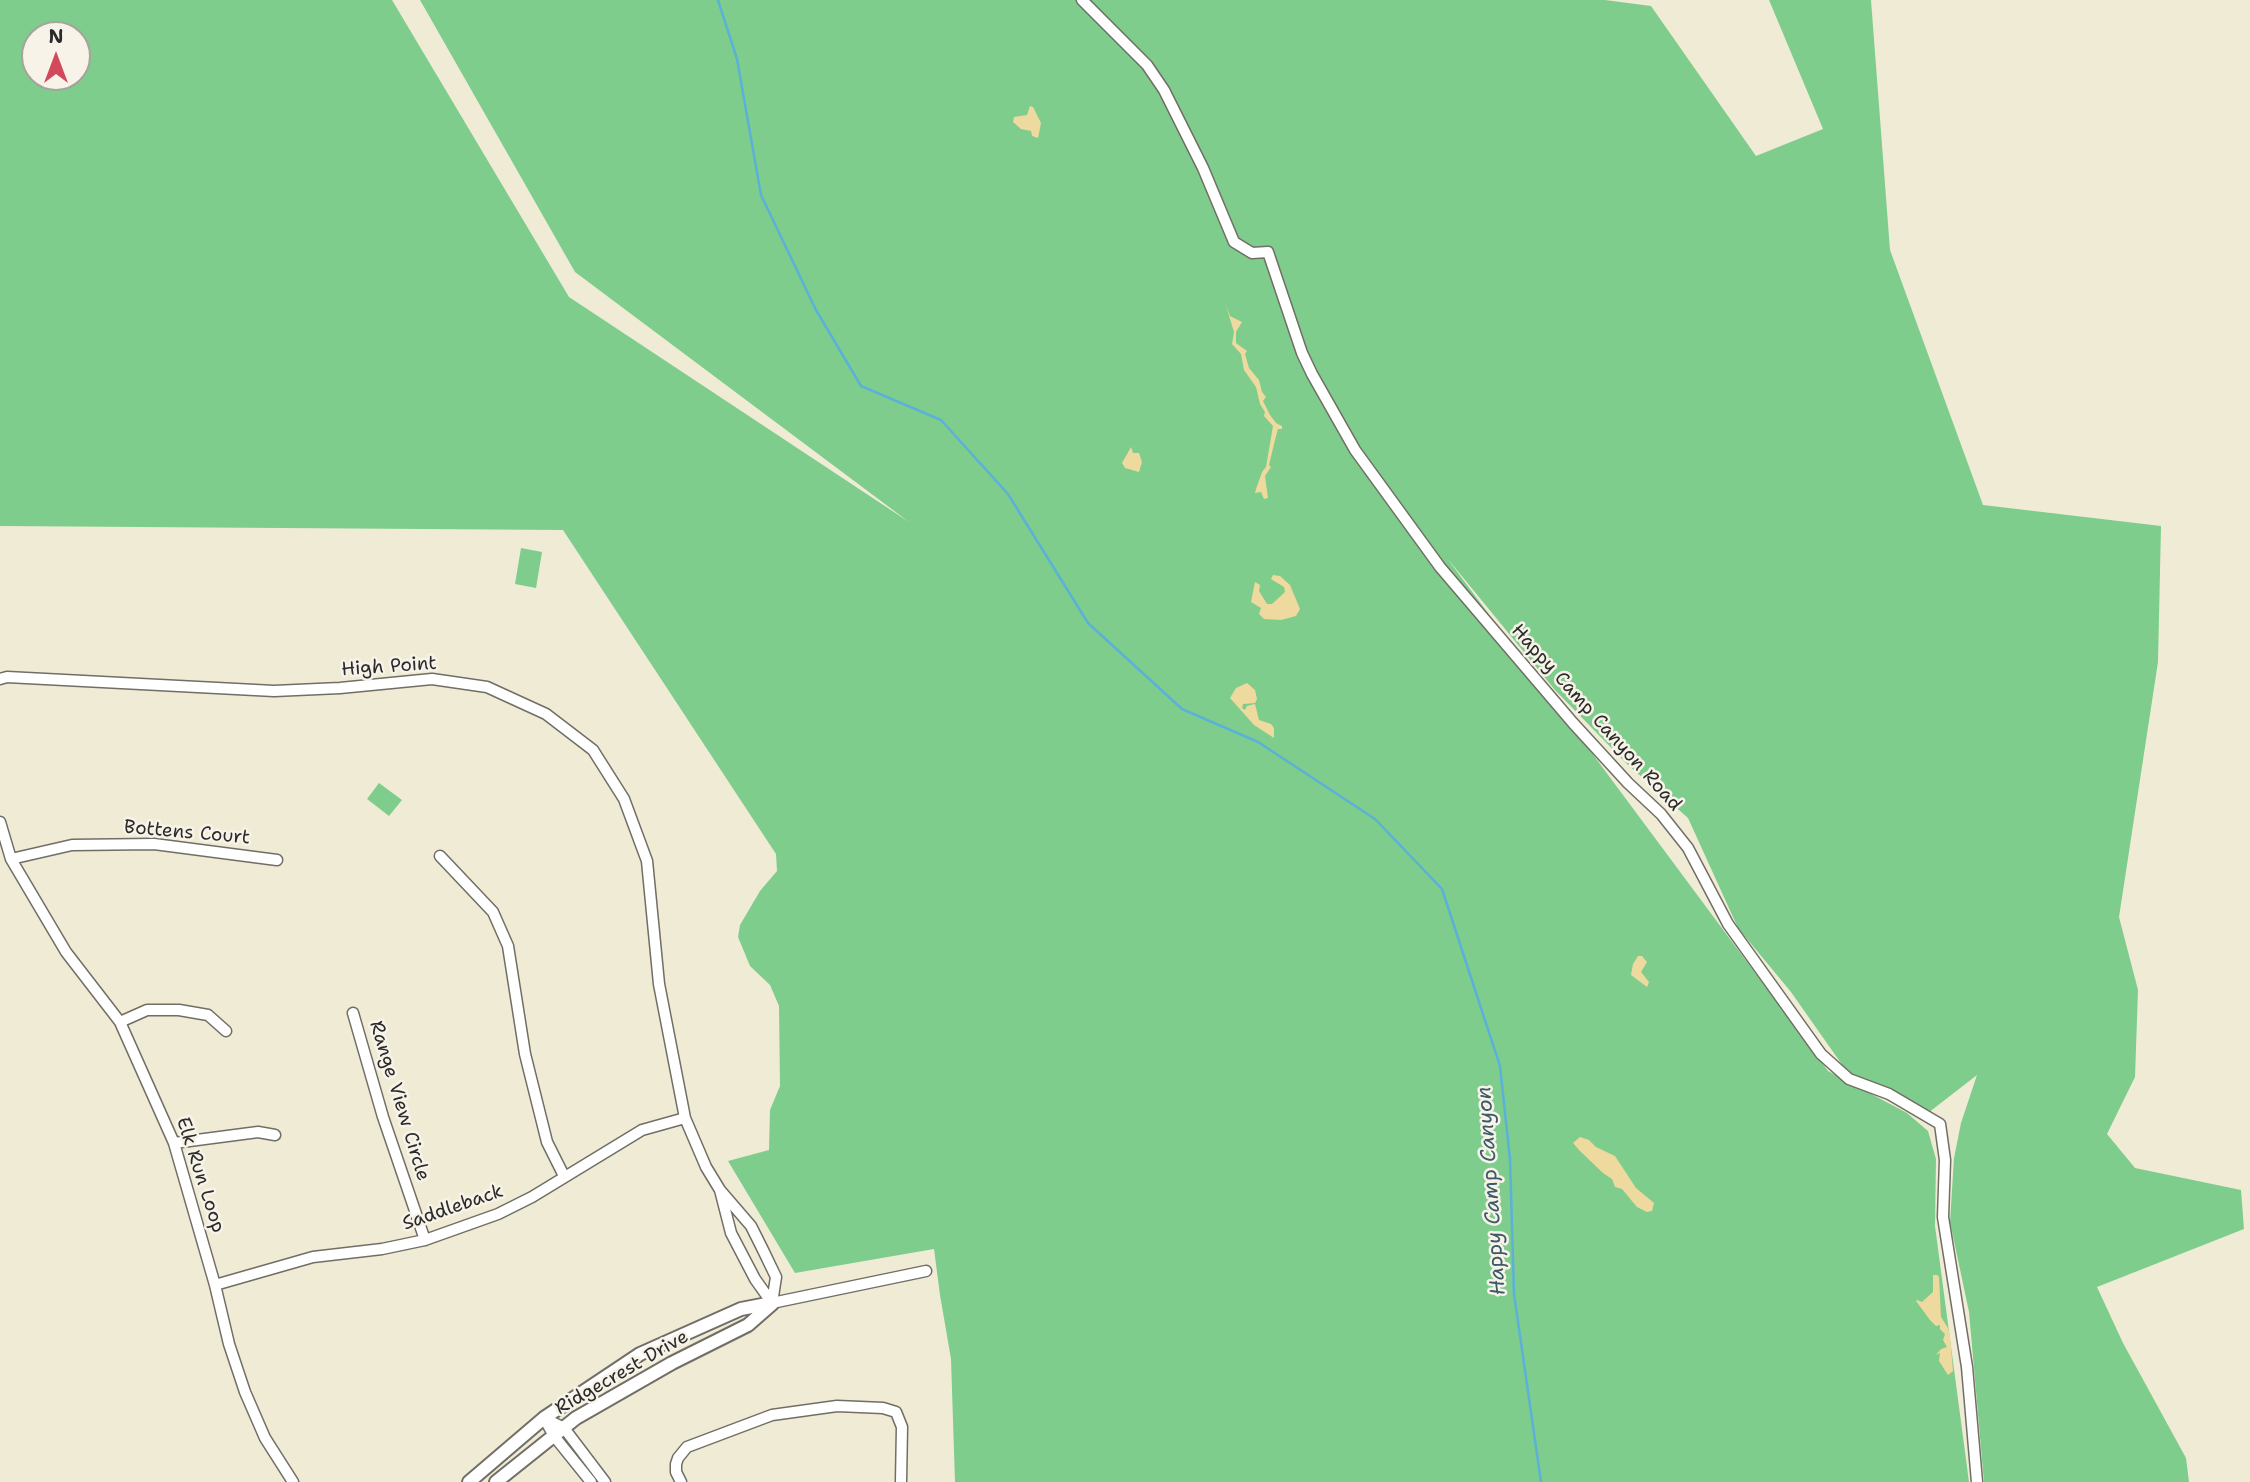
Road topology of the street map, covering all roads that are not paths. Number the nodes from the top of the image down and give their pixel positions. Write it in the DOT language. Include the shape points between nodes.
graph roads {
  1 [pos="1082,0"];
  2 [pos="0,679"];
  3 [pos="0,822"];
  4 [pos="440,856"];
  5 [pos="11,859"];
  6 [pos="276,860"];
  7 [pos="353,1013"];
  8 [pos="120,1022"];
  9 [pos="226,1031"];
  10 [pos="685,1118"];
  11 [pos="275,1135"];
  12 [pos="174,1143"];
  13 [pos="564,1176"];
  14 [pos="720,1190"];
  15 [pos="743,1219"];
  16 [pos="730,1227"];
  17 [pos="425,1240"];
  18 [pos="926,1271"];
  19 [pos="215,1285"];
  20 [pos="772,1303"];
  21 [pos="544,1418"];
  22 [pos="559,1432"];
  23 [pos="293,1482"];
  24 [pos="469,1482"];
  25 [pos="496,1482"];
  26 [pos="591,1482"];
  27 [pos="605,1482"];
  28 [pos="681,1482"];
  29 [pos="901,1482"];
  30 [pos="1977,1482"];
  1 -- 30 [label="street, Happy Camp Canyon Road" via="1147,65 1164,90 1234,243 1252,253 1268,252 1312,374 1354,450 1440,567 1573,723 1688,848 1728,924 1821,1054 1849,1079 1889,1094 1940,1124 1945,1160 1943,1217 1967,1367"];
  2 -- 10 [label="street, High Point" via="274,691 432,678 487,687 546,714 593,750 624,799 647,861 659,984"];
  3 -- 5 [label="street, Elk Run Loop"];
  4 -- 13 [label="street" via="493,912 508,946 528,1067 547,1142"];
  5 -- 6 [label="street, Bottens Court" via="72,845 154,844"];
  5 -- 8 [label="street, Elk Run Loop" via="66,952"];
  7 -- 17 [label="street, Range View Circle"];
  8 -- 9 [label="street" via="146,1010 179,1010 208,1015"];
  8 -- 12 [label="street, Elk Run Loop"];
  10 -- 13 [label="street, Saddleback" via="642,1130"];
  10 -- 14 [label="street, High Point"];
  11 -- 12 [label="street" via="258,1132"];
  12 -- 19 [label="street, Elk Run Loop"];
  13 -- 17 [label="street, Saddleback" via="498,1214"];
  14 -- 15 [label="street, High Point"];
  14 -- 16 [label="street, High Point"];
  15 -- 16 [label="street"];
  15 -- 20 [label="street, High Point" via="751,1226 776,1278"];
  16 -- 20 [label="street, High Point"];
  17 -- 19 [label="street, Saddleback" via="313,1257"];
  18 -- 20 [label="street, Ridgecrest Drive"];
  19 -- 23 [label="street, Elk Run Loop" via="245,1391 265,1437"];
  20 -- 21 [label="street, Ridgecrest Drive" via="741,1309 640,1354"];
  20 -- 22 [label="street, Ridgecrest Drive" via="748,1325 672,1363"];
  21 -- 22 [label="street"];
  21 -- 24 [label="street, Ridgecrest Drive"];
  22 -- 25 [label="street, Ridgecrest Drive"];
  22 -- 26 [label="street"];
  22 -- 27 [label="street"];
  28 -- 29 [label="street" via="676,1464 687,1447 772,1415 837,1406 897,1412 902,1427"];
}
